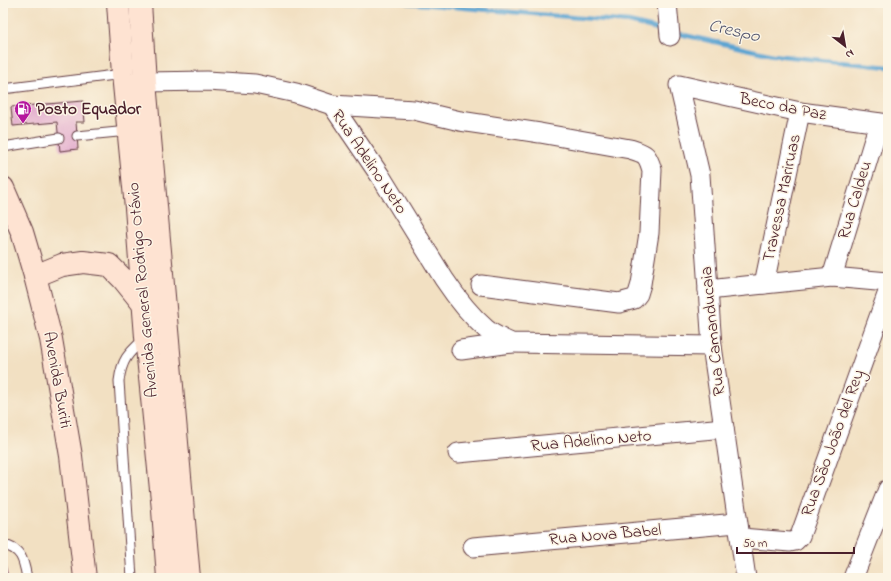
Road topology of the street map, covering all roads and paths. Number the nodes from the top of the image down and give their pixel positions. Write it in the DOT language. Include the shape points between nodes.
graph roads {
  1 [pos="118,3"];
  2 [pos="140,3"];
  3 [pos="668,7"];
  4 [pos="670,36"];
  5 [pos="123,74"];
  6 [pos="145,82"];
  7 [pos="679,85"];
  8 [pos="3,89"];
  9 [pos="332,105"];
  10 [pos="800,112"];
  11 [pos="883,124"];
  12 [pos="128,131"];
  13 [pos="77,136"];
  14 [pos="59,138"];
  15 [pos="3,147"];
  16 [pos="3,188"];
  17 [pos="35,276"];
  18 [pos="832,277"];
  19 [pos="888,282"];
  20 [pos="764,284"];
  21 [pos="481,285"];
  22 [pos="708,290"];
  23 [pos="888,292"];
  24 [pos="144,305"];
  25 [pos="146,337"];
  26 [pos="511,343"];
  27 [pos="712,346"];
  28 [pos="462,350"];
  29 [pos="724,428"];
  30 [pos="458,453"];
  31 [pos="888,489"];
  32 [pos="739,531"];
  33 [pos="3,546"];
  34 [pos="473,547"];
  35 [pos="27,578"];
  36 [pos="85,578"];
  37 [pos="132,578"];
  38 [pos="168,578"];
  39 [pos="189,578"];
  40 [pos="746,578"];
  41 [pos="853,578"];
  1 -- 5 [label="main road, Avenida General Rodrigo Otávio"];
  2 -- 6 [label="main road, Avenida General Rodrigo Otávio"];
  3 -- 4 [label="street"];
  5 -- 8 [label="lane"];
  5 -- 12 [label="main road, Avenida General Rodrigo Otávio"];
  6 -- 9 [label="street, Rua Adelino Neto" via="207,80 255,84 296,93"];
  6 -- 39 [label="main road, Avenida General Rodrigo Otávio"];
  7 -- 10 [label="street, Beco da Paz"];
  7 -- 22 [label="street, Rua Camanducaia" via="700,175"];
  9 -- 21 [label="street" via="414,110 630,149 644,154 652,170 649,233 641,284 634,299 619,303"];
  9 -- 26 [label="street, Rua Adelino Neto" via="381,177 452,291 487,330"];
  10 -- 11 [label="street, Beco da Paz"];
  10 -- 20 [label="street, Travessa Mariruas"];
  11 -- 18 [label="street, Rua Caldeu"];
  12 -- 13 [label="lane"];
  12 -- 24 [label="main road, Avenida General Rodrigo Otávio"];
  14 -- 15 [label="lane"];
  16 -- 17 [label="main road, Avenida Buriti" via="22,232"];
  17 -- 24 [label="main road" via="62,265 84,262 109,265"];
  17 -- 36 [label="main road, Avenida Buriti" via="51,339 62,401"];
  18 -- 19 [label="street"];
  18 -- 20 [label="street"];
  20 -- 22 [label="street"];
  22 -- 27 [label="street, Rua Camanducaia"];
  23 -- 32 [label="street, Rua São João del Rey" via="800,536 790,542"];
  24 -- 25 [label="main road, Avenida General Rodrigo Otávio"];
  25 -- 37 [label="lane" via="125,358 120,369 119,381"];
  25 -- 38 [label="main road, Avenida General Rodrigo Otávio"];
  26 -- 27 [label="street, Rua Adelino Neto"];
  26 -- 28 [label="street, Rua Adelino Neto"];
  27 -- 29 [label="street, Rua Camanducaia"];
  29 -- 30 [label="street, Rua Adelino Neto"];
  29 -- 32 [label="street, Rua Camanducaia"];
  31 -- 41 [label="street"];
  32 -- 34 [label="street, Rua Nova Babel"];
  32 -- 40 [label="street, Rua Camanducaia"];
  33 -- 35 [label="lane" via="10,546 19,552"];
}
